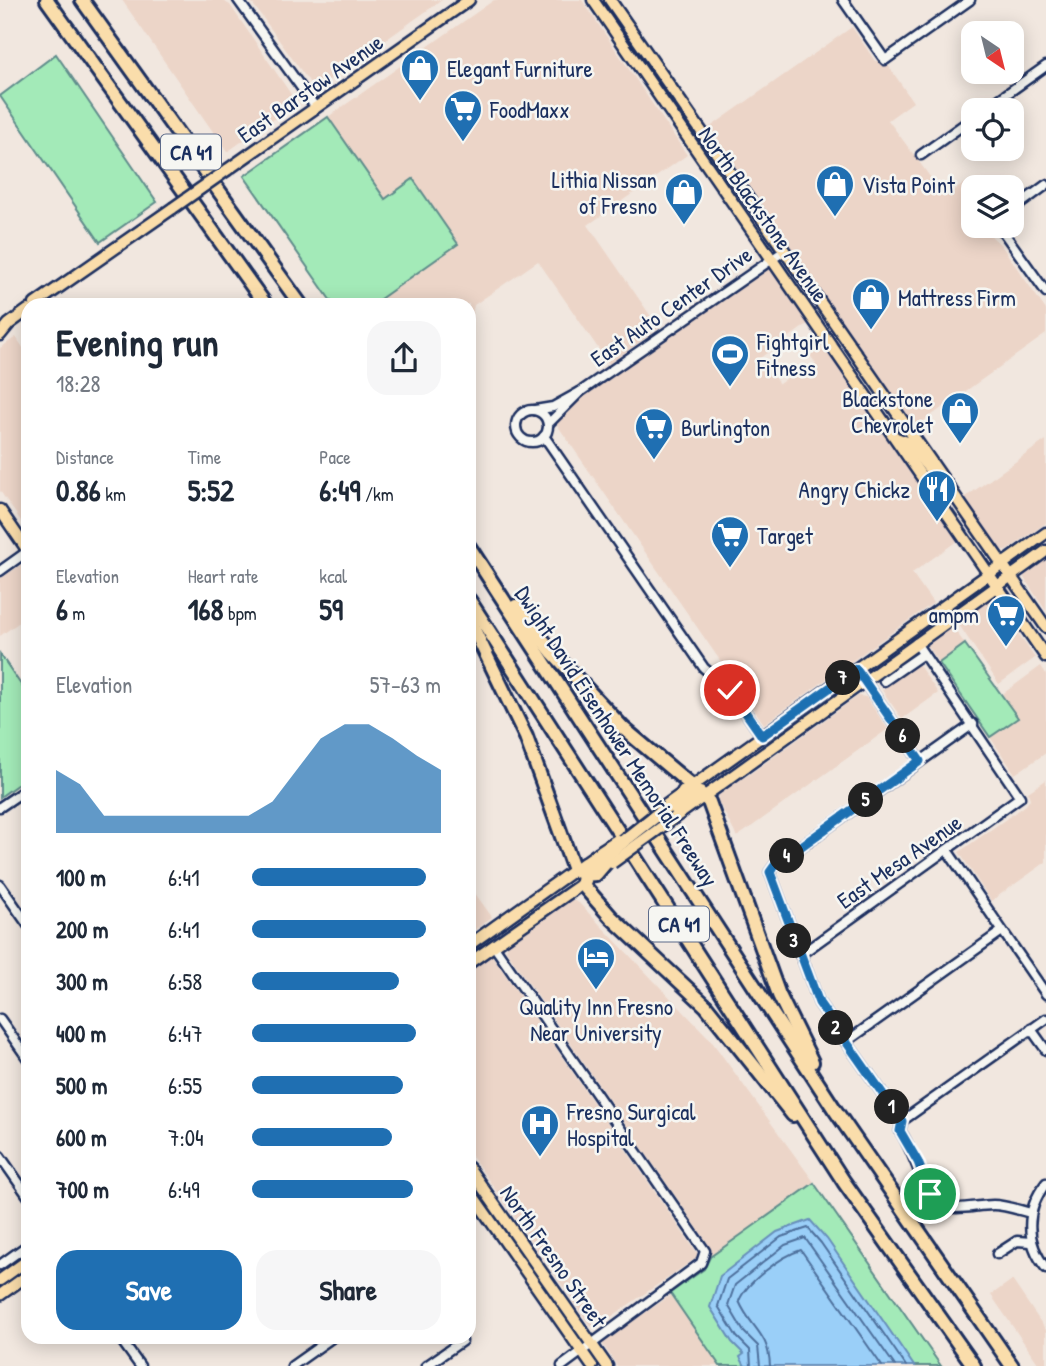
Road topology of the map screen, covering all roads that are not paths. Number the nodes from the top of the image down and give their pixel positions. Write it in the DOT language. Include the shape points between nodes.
graph roads {
  1 [pos="82,0"];
  2 [pos="238,0"];
  3 [pos="469,0"];
  4 [pos="593,0"];
  5 [pos="610,0"];
  6 [pos="844,0"];
  7 [pos="970,0"];
  8 [pos="48,1"];
  9 [pos="1046,66"];
  10 [pos="1001,98"];
  11 [pos="316,108"];
  12 [pos="961,127"];
  13 [pos="921,155"];
  14 [pos="1046,186"];
  15 [pos="1024,202"];
  16 [pos="1008,238"];
  17 [pos="784,251"];
  18 [pos="772,259"];
  19 [pos="1046,292"];
  20 [pos="44,298"];
  21 [pos="261,298"];
  22 [pos="296,298"];
  23 [pos="21,314"];
  24 [pos="4,325"];
  25 [pos="0,335"];
  26 [pos="859,384"];
  27 [pos="580,392"];
  28 [pos="535,410"];
  29 [pos="903,423"];
  30 [pos="548,424"];
  31 [pos="544,436"];
  32 [pos="896,438"];
  33 [pos="962,505"];
  34 [pos="0,510"];
  35 [pos="1046,533"];
  36 [pos="21,541"];
  37 [pos="1046,551"];
  38 [pos="21,556"];
  39 [pos="476,557"];
  40 [pos="476,558"];
  41 [pos="1003,564"];
  42 [pos="0,571"];
  43 [pos="989,574"];
  44 [pos="1011,576"];
  45 [pos="997,586"];
  46 [pos="476,611"];
  47 [pos="1046,627"];
  48 [pos="476,633"];
  49 [pos="916,643"];
  50 [pos="923,654"];
  51 [pos="1046,657"];
  52 [pos="856,669"];
  53 [pos="863,680"];
  54 [pos="884,681"];
  55 [pos="972,724"];
  56 [pos="762,736"];
  57 [pos="920,761"];
  58 [pos="690,792"];
  59 [pos="21,794"];
  60 [pos="0,807"];
  61 [pos="947,850"];
  62 [pos="607,857"];
  63 [pos="584,876"];
  64 [pos="0,886"];
  65 [pos="21,915"];
  66 [pos="1002,931"];
  67 [pos="476,941"];
  68 [pos="494,946"];
  69 [pos="800,956"];
  70 [pos="476,958"];
  71 [pos="1046,994"];
  72 [pos="0,1019"];
  73 [pos="1046,1019"];
  74 [pos="1031,1029"];
  75 [pos="846,1042"];
  76 [pos="21,1049"];
  77 [pos="1046,1050"];
  78 [pos="835,1110"];
  79 [pos="902,1121"];
  80 [pos="0,1156"];
  81 [pos="476,1178"];
  82 [pos="844,1182"];
  83 [pos="1046,1183"];
  84 [pos="21,1186"];
  85 [pos="476,1188"];
  86 [pos="476,1200"];
  87 [pos="494,1204"];
  88 [pos="1031,1213"];
  89 [pos="1031,1242"];
  90 [pos="21,1250"];
  91 [pos="997,1254"];
  92 [pos="0,1265"];
  93 [pos="21,1265"];
  94 [pos="1046,1268"];
  95 [pos="0,1280"];
  96 [pos="21,1280"];
  97 [pos="1,1293"];
  98 [pos="591,1343"];
  99 [pos="124,1344"];
  100 [pos="323,1344"];
  101 [pos="454,1344"];
  102 [pos="582,1351"];
  103 [pos="140,1366"];
  104 [pos="292,1366"];
  105 [pos="426,1366"];
  106 [pos="562,1366"];
  107 [pos="592,1366"];
  108 [pos="607,1366"];
  109 [pos="974,1366"];
  110 [pos="1012,1366"];
  1 -- 22 [label="highway, CA 41"];
  2 -- 11 [label="street"];
  3 -- 11 [label="main road, East Barstow Avenue"];
  4 -- 18 [label="main road, North Blackstone Avenue"];
  5 -- 17 [label="main road, North Blackstone Avenue"];
  6 -- 7 [label="street" via="885,60"];
  8 -- 21 [label="highway, CA 41"];
  9 -- 10 [label="street"];
  11 -- 20 [label="main road, East Barstow Avenue, bridge"];
  12 -- 13 [label="street"];
  14 -- 15 [label="street"];
  16 -- 19 [label="street"];
  17 -- 18 [label="street, East Auto Center Drive"];
  17 -- 29 [label="main road, North Blackstone Avenue"];
  18 -- 26 [label="main road, North Blackstone Avenue"];
  18 -- 27 [label="street, East Auto Center Drive"];
  23 -- 24 [label="main road"];
  24 -- 25 [label="main road"];
  26 -- 29 [label="main road" via="869,388 893,421"];
  26 -- 32 [label="main road, North Blackstone Avenue"];
  27 -- 28 [label="street, East Auto Center Drive" via="553,407"];
  27 -- 30 [label="street, East Auto Center Drive"];
  28 -- 30 [label="street"];
  28 -- 31 [label="street" via="519,418 517,432 528,441"];
  29 -- 33 [label="main road, North Blackstone Avenue"];
  30 -- 31 [label="street"];
  31 -- 56 [label="street" via="704,668 730,690"];
  32 -- 33 [label="main road" via="907,442"];
  32 -- 43 [label="main road, North Blackstone Avenue"];
  33 -- 41 [label="main road, North Blackstone Avenue"];
  34 -- 36 [label="main road"];
  35 -- 41 [label="main road"];
  37 -- 44 [label="main road"];
  38 -- 42 [label="street"];
  39 -- 58 [label="highway" via="595,699"];
  40 -- 78 [label="highway, Dwight David Eisenhower Memorial Freeway / CA 41"];
  41 -- 43 [label="main road"];
  41 -- 44 [label="main road, North Blackstone Avenue"];
  43 -- 45 [label="main road, North Blackstone Avenue"];
  43 -- 52 [label="main road"];
  44 -- 45 [label="main road"];
  44 -- 47 [label="main road, North Blackstone Avenue"];
  45 -- 49 [label="main road"];
  45 -- 51 [label="main road, North Blackstone Avenue"];
  46 -- 82 [label="highway, CA 41"];
  48 -- 63 [label="highway" via="519,719"];
  49 -- 50 [label="street"];
  49 -- 53 [label="main road"];
  50 -- 54 [label="street"];
  50 -- 55 [label="street"];
  52 -- 53 [label="street"];
  52 -- 56 [label="main road"];
  53 -- 57 [label="street"];
  53 -- 58 [label="main road"];
  55 -- 57 [label="street"];
  55 -- 61 [label="street, East Mesa Avenue" via="1020,797"];
  56 -- 58 [label="main road"];
  57 -- 69 [label="street" via="770,872"];
  58 -- 62 [label="highway"];
  58 -- 78 [label="highway"];
  59 -- 60 [label="street"];
  61 -- 66 [label="street"];
  61 -- 69 [label="street, East Mesa Avenue"];
  62 -- 63 [label="highway"];
  62 -- 63 [label="main road"];
  63 -- 67 [label="main road"];
  63 -- 68 [label="main road"];
  63 -- 82 [label="highway" via="611,917 706,1006"];
  64 -- 65 [label="street"];
  66 -- 71 [label="street"];
  66 -- 75 [label="street"];
  68 -- 70 [label="main road"];
  68 -- 98 [label="street" via="706,1255"];
  69 -- 75 [label="street" via="819,1003"];
  72 -- 76 [label="street"];
  73 -- 74 [label="street"];
  74 -- 77 [label="street"];
  74 -- 79 [label="street"];
  75 -- 79 [label="street"];
  78 -- 110 [label="highway, Dwight David Eisenhower Memorial Freeway / CA 41"];
  79 -- 88 [label="street" via="900,1131 930,1194 940,1205 952,1210 996,1205"];
  80 -- 84 [label="street"];
  81 -- 87 [label="main road, North Fresno Street"];
  82 -- 109 [label="highway, CA 41"];
  83 -- 88 [label="street"];
  85 -- 87 [label="main road" via="488,1204"];
  86 -- 102 [label="main road, North Fresno Street"];
  87 -- 98 [label="main road, North Fresno Street"];
  88 -- 89 [label="street"];
  89 -- 91 [label="street" via="1017,1241"];
  89 -- 94 [label="street"];
  90 -- 92 [label="street"];
  93 -- 95 [label="main road"];
  96 -- 97 [label="main road"];
  98 -- 102 [label="street"];
  98 -- 108 [label="main road, North Fresno Street"];
  99 -- 103 [label="street"];
  100 -- 104 [label="street"];
  101 -- 105 [label="street"];
  102 -- 106 [label="street"];
  102 -- 107 [label="main road, North Fresno Street"];
}
